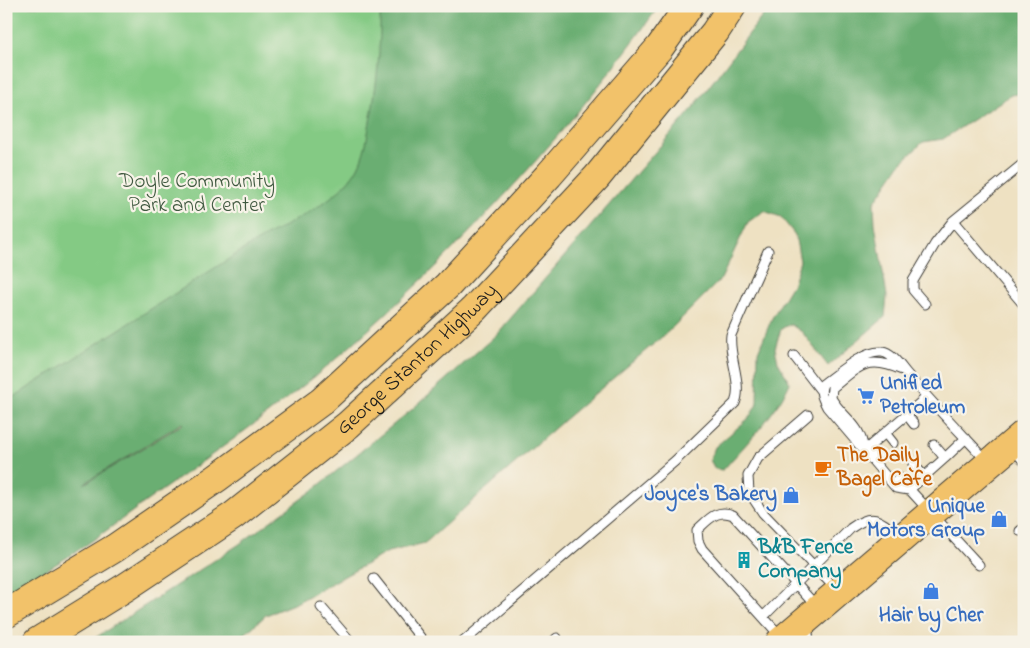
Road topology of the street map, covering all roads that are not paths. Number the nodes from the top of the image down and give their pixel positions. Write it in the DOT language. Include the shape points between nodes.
graph roads {
  1 [pos="689,6"];
  2 [pos="732,6"];
  3 [pos="1024,162"];
  4 [pos="953,221"];
  5 [pos="768,251"];
  6 [pos="925,304"];
  7 [pos="1024,305"];
  8 [pos="794,356"];
  9 [pos="906,373"];
  10 [pos="820,391"];
  11 [pos="927,397"];
  12 [pos="808,415"];
  13 [pos="907,415"];
  14 [pos="914,424"];
  15 [pos="885,433"];
  16 [pos="966,438"];
  17 [pos="893,443"];
  18 [pos="934,446"];
  19 [pos="1019,447"];
  20 [pos="866,449"];
  21 [pos="878,456"];
  22 [pos="945,458"];
  23 [pos="989,463"];
  24 [pos="913,464"];
  25 [pos="924,476"];
  26 [pos="898,477"];
  27 [pos="909,490"];
  28 [pos="930,513"];
  29 [pos="901,539"];
  30 [pos="979,565"];
  31 [pos="814,566"];
  32 [pos="374,579"];
  33 [pos="796,584"];
  34 [pos="321,607"];
  35 [pos="6,614"];
  36 [pos="763,617"];
  37 [pos="806,624"];
  38 [pos="37,642"];
  39 [pos="351,642"];
  40 [pos="424,642"];
  41 [pos="463,642"];
  1 -- 35 [label="highway, George Stanton Highway" via="660,47 448,286 322,401 123,542"];
  2 -- 38 [label="highway, George Stanton Highway" via="715,32 597,177 474,308 348,425 233,516"];
  3 -- 4 [label="lane"];
  4 -- 6 [label="lane" via="913,281 914,290"];
  4 -- 7 [label="lane"];
  5 -- 41 [label="lane" via="731,335 738,395 735,403 675,461"];
  8 -- 10 [label="lane"];
  9 -- 10 [label="lane" via="890,355 875,352 853,362 823,384"];
  9 -- 11 [label="lane"];
  9 -- 20 [label="lane" via="894,367 868,363 832,388 831,398 858,430"];
  10 -- 20 [label="lane" via="827,407"];
  11 -- 13 [label="lane"];
  11 -- 16 [label="lane"];
  12 -- 31 [label="lane" via="758,458 748,476 749,492 763,512"];
  13 -- 14 [label="lane"];
  13 -- 15 [label="lane"];
  15 -- 17 [label="lane"];
  15 -- 20 [label="lane"];
  16 -- 22 [label="lane"];
  16 -- 23 [label="lane"];
  18 -- 22 [label="lane"];
  19 -- 23 [label="highway"];
  20 -- 21 [label="lane"];
  20 -- 27 [label="lane" via="891,484"];
  22 -- 25 [label="lane"];
  23 -- 28 [label="highway"];
  24 -- 25 [label="lane"];
  25 -- 27 [label="lane"];
  26 -- 27 [label="lane"];
  27 -- 28 [label="lane"];
  28 -- 29 [label="highway"];
  28 -- 30 [label="lane"];
  29 -- 31 [label="lane" via="880,520 862,520"];
  29 -- 37 [label="highway"];
  31 -- 33 [label="lane"];
  31 -- 37 [label="lane"];
  32 -- 40 [label="lane"];
  33 -- 36 [label="lane"];
  33 -- 36 [label="lane" via="732,515 715,514 697,530 702,549"];
  33 -- 37 [label="lane"];
  34 -- 39 [label="lane"];
  36 -- 37 [label="lane"];
}
